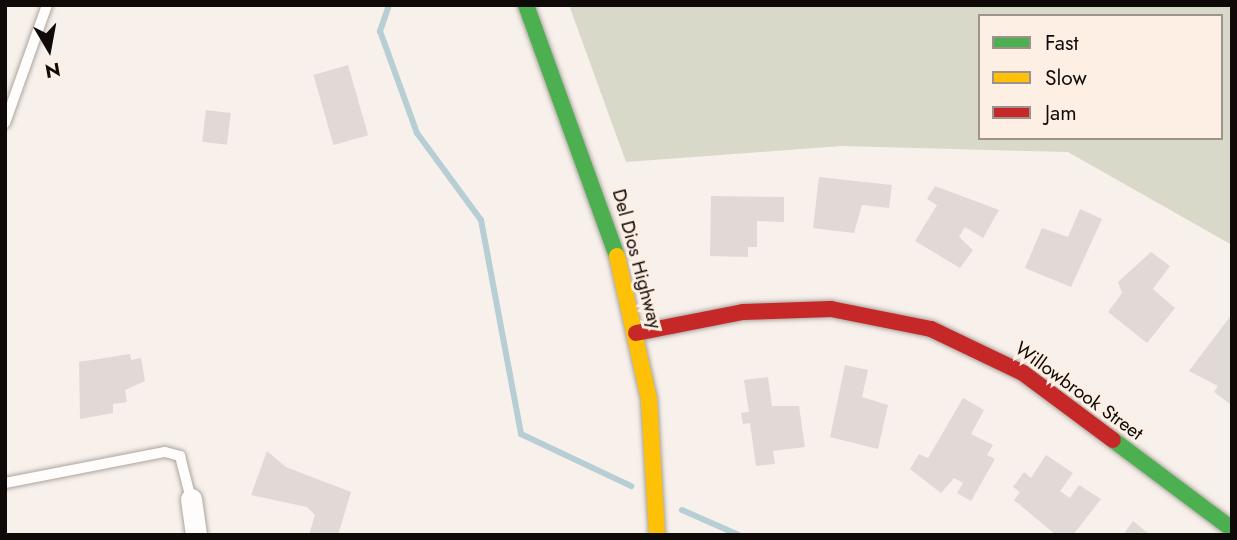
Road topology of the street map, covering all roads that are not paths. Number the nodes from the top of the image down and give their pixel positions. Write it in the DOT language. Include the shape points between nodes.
graph roads {
  1 [pos="47,5"];
  2 [pos="526,5"];
  3 [pos="5,123"];
  4 [pos="636,333"];
  5 [pos="5,483"];
  6 [pos="191,499"];
  7 [pos="1232,529"];
  8 [pos="196,535"];
  9 [pos="657,535"];
  1 -- 3 [label="lane"];
  2 -- 4 [label="street, Del Dios Highway" via="596,188"];
  4 -- 7 [label="street, Willowbrook Street" via="743,313 831,309 931,329 1023,373"];
  4 -- 9 [label="street, Del Dios Highway" via="652,435"];
  5 -- 6 [label="lane" via="165,452 180,456"];
  6 -- 8 [label="street"];
}
